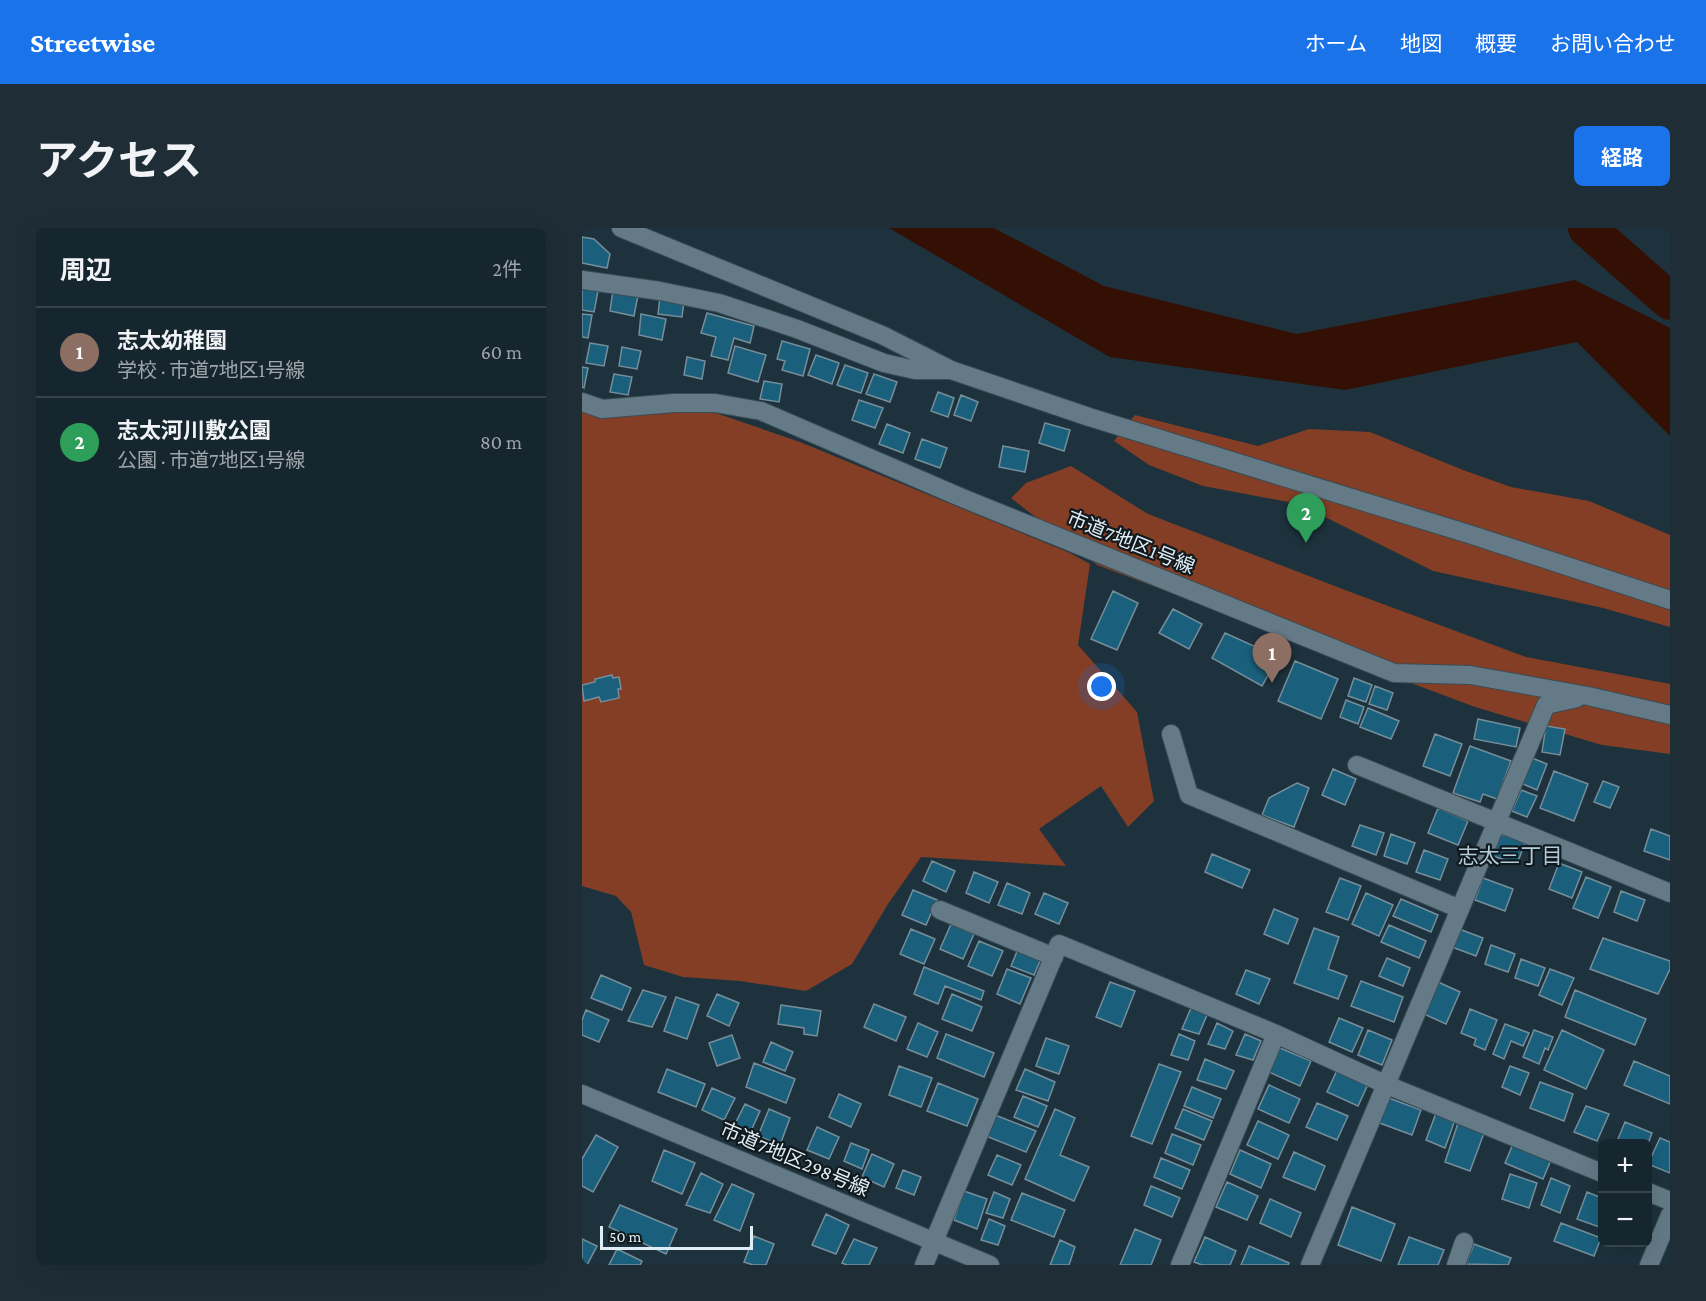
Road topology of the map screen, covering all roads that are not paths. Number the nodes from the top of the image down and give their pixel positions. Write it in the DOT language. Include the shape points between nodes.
graph roads {
  1 [pos="621,228"];
  2 [pos="582,280"];
  3 [pos="951,370"];
  4 [pos="582,402"];
  5 [pos="1670,600"];
  6 [pos="1587,696"];
  7 [pos="1670,715"];
  8 [pos="1171,734"];
  9 [pos="1357,765"];
  10 [pos="1496,823"];
  11 [pos="1670,893"];
  12 [pos="1460,909"];
  13 [pos="940,910"];
  14 [pos="1054,957"];
  15 [pos="1276,1034"];
  16 [pos="1387,1084"];
  17 [pos="582,1094"];
  18 [pos="1598,1171"];
  19 [pos="1650,1193"];
  20 [pos="1670,1201"];
  21 [pos="1670,1215"];
  22 [pos="934,1241"];
  23 [pos="1464,1242"];
  24 [pos="924,1265"];
  25 [pos="990,1265"];
  26 [pos="1180,1265"];
  27 [pos="1310,1265"];
  28 [pos="1456,1265"];
  29 [pos="1649,1265"];
  1 -- 3 [label="street" via="882,335"];
  2 -- 3 [label="street" via="719,303 884,363 915,370"];
  3 -- 5 [label="street"];
  4 -- 6 [label="street, 市道7地区1号線" via="602,409 715,403 761,411 1394,673 1470,675"];
  6 -- 7 [label="street, 市道7地区1号線"];
  6 -- 10 [label="street" via="1546,705"];
  8 -- 12 [label="street" via="1189,795"];
  9 -- 10 [label="street"];
  10 -- 11 [label="street"];
  10 -- 12 [label="street"];
  12 -- 16 [label="street"];
  13 -- 14 [label="street"];
  14 -- 15 [label="street" via="1059,944"];
  14 -- 22 [label="street"];
  15 -- 16 [label="street"];
  15 -- 26 [label="street"];
  16 -- 18 [label="street"];
  16 -- 27 [label="street"];
  17 -- 22 [label="street, 市道7地区298号線"];
  19 -- 20 [label="street"];
  21 -- 29 [label="street"];
  22 -- 24 [label="street"];
  22 -- 25 [label="street, 市道7地区298号線"];
  23 -- 28 [label="street"];
}
